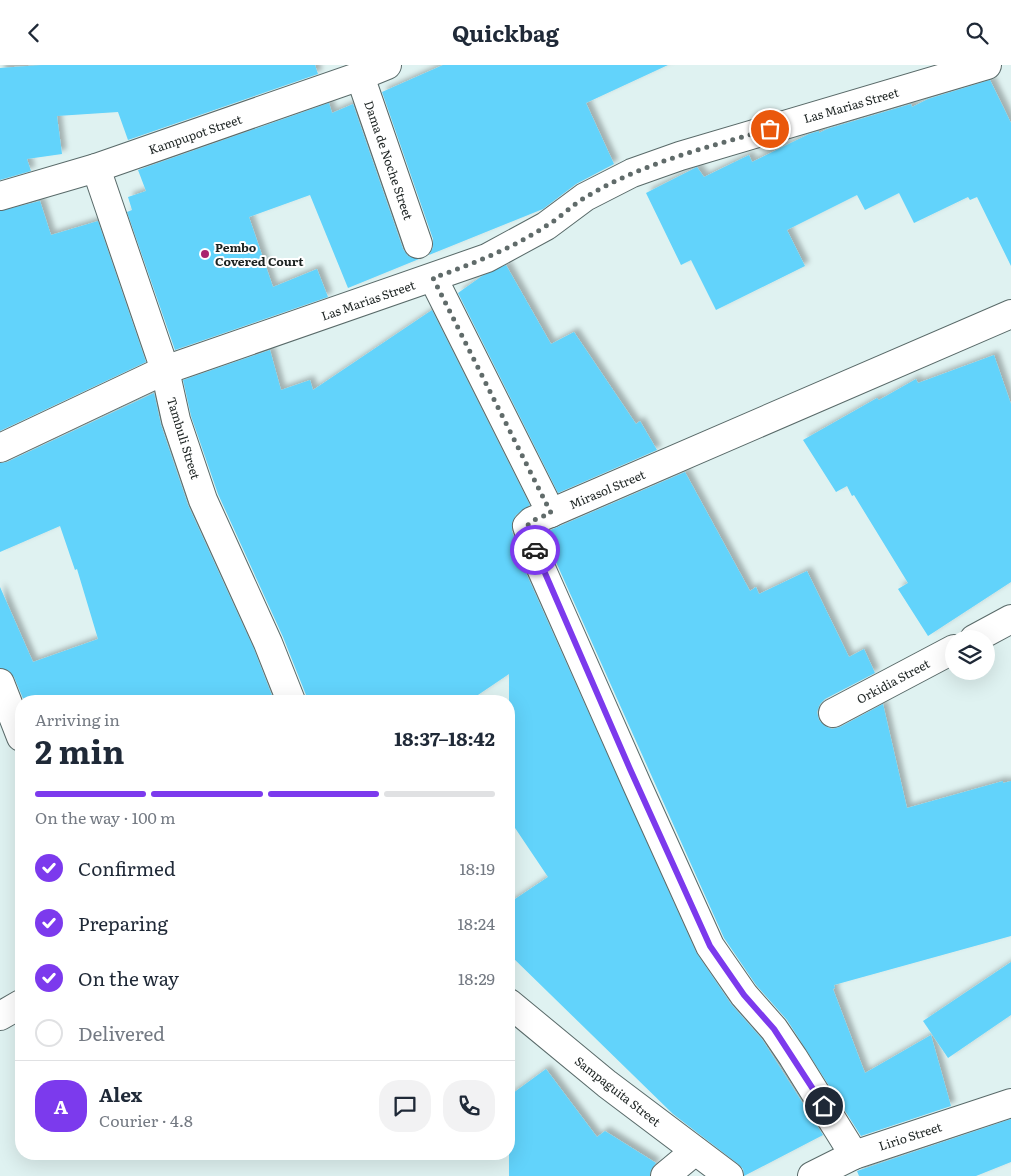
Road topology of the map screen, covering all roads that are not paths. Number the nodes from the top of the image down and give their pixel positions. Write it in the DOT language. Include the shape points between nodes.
graph roads {
  1 [pos="388,65"];
  2 [pos="987,65"];
  3 [pos="360,76"];
  4 [pos="96,168"];
  5 [pos="0,196"];
  6 [pos="418,244"];
  7 [pos="433,278"];
  8 [pos="1011,313"];
  9 [pos="165,370"];
  10 [pos="0,448"];
  11 [pos="551,513"];
  12 [pos="1011,619"];
  13 [pos="991,630"];
  14 [pos="945,654"];
  15 [pos="0,683"];
  16 [pos="289,695"];
  17 [pos="833,713"];
  18 [pos="15,722"];
  19 [pos="15,1007"];
  20 [pos="515,1008"];
  21 [pos="0,1016"];
  22 [pos="1011,1103"];
  23 [pos="694,1151"];
  24 [pos="854,1155"];
  25 [pos="665,1176"];
  26 [pos="729,1176"];
  27 [pos="812,1176"];
  1 -- 3 [label="street, Kampupot Street"];
  2 -- 7 [label="street, Las Marias Street" via="632,173 585,197 546,227 487,258"];
  3 -- 4 [label="street, Kampupot Street"];
  3 -- 6 [label="street, Dama de Noche Street"];
  4 -- 5 [label="street, Kampupot Street"];
  4 -- 9 [label="street, Tambuli Street"];
  7 -- 9 [label="street, Las Marias Street"];
  7 -- 11 [label="street"];
  8 -- 11 [label="street, Mirasol Street"];
  9 -- 10 [label="street, Las Marias Street"];
  9 -- 16 [label="street, Tambuli Street" via="176,420 203,500"];
  11 -- 24 [label="street, Mirasol Street" via="529,523 529,535 710,946 744,995 774,1029"];
  12 -- 13 [label="street"];
  14 -- 17 [label="street, Orkidia Street"];
  15 -- 18 [label="street"];
  19 -- 21 [label="street"];
  20 -- 23 [label="street, Sampaguita Street" via="606,1084"];
  22 -- 24 [label="street, Lirio Street"];
  23 -- 25 [label="street"];
  23 -- 26 [label="street, Sampaguita Street"];
  24 -- 27 [label="street, Lirio Street"];
}
